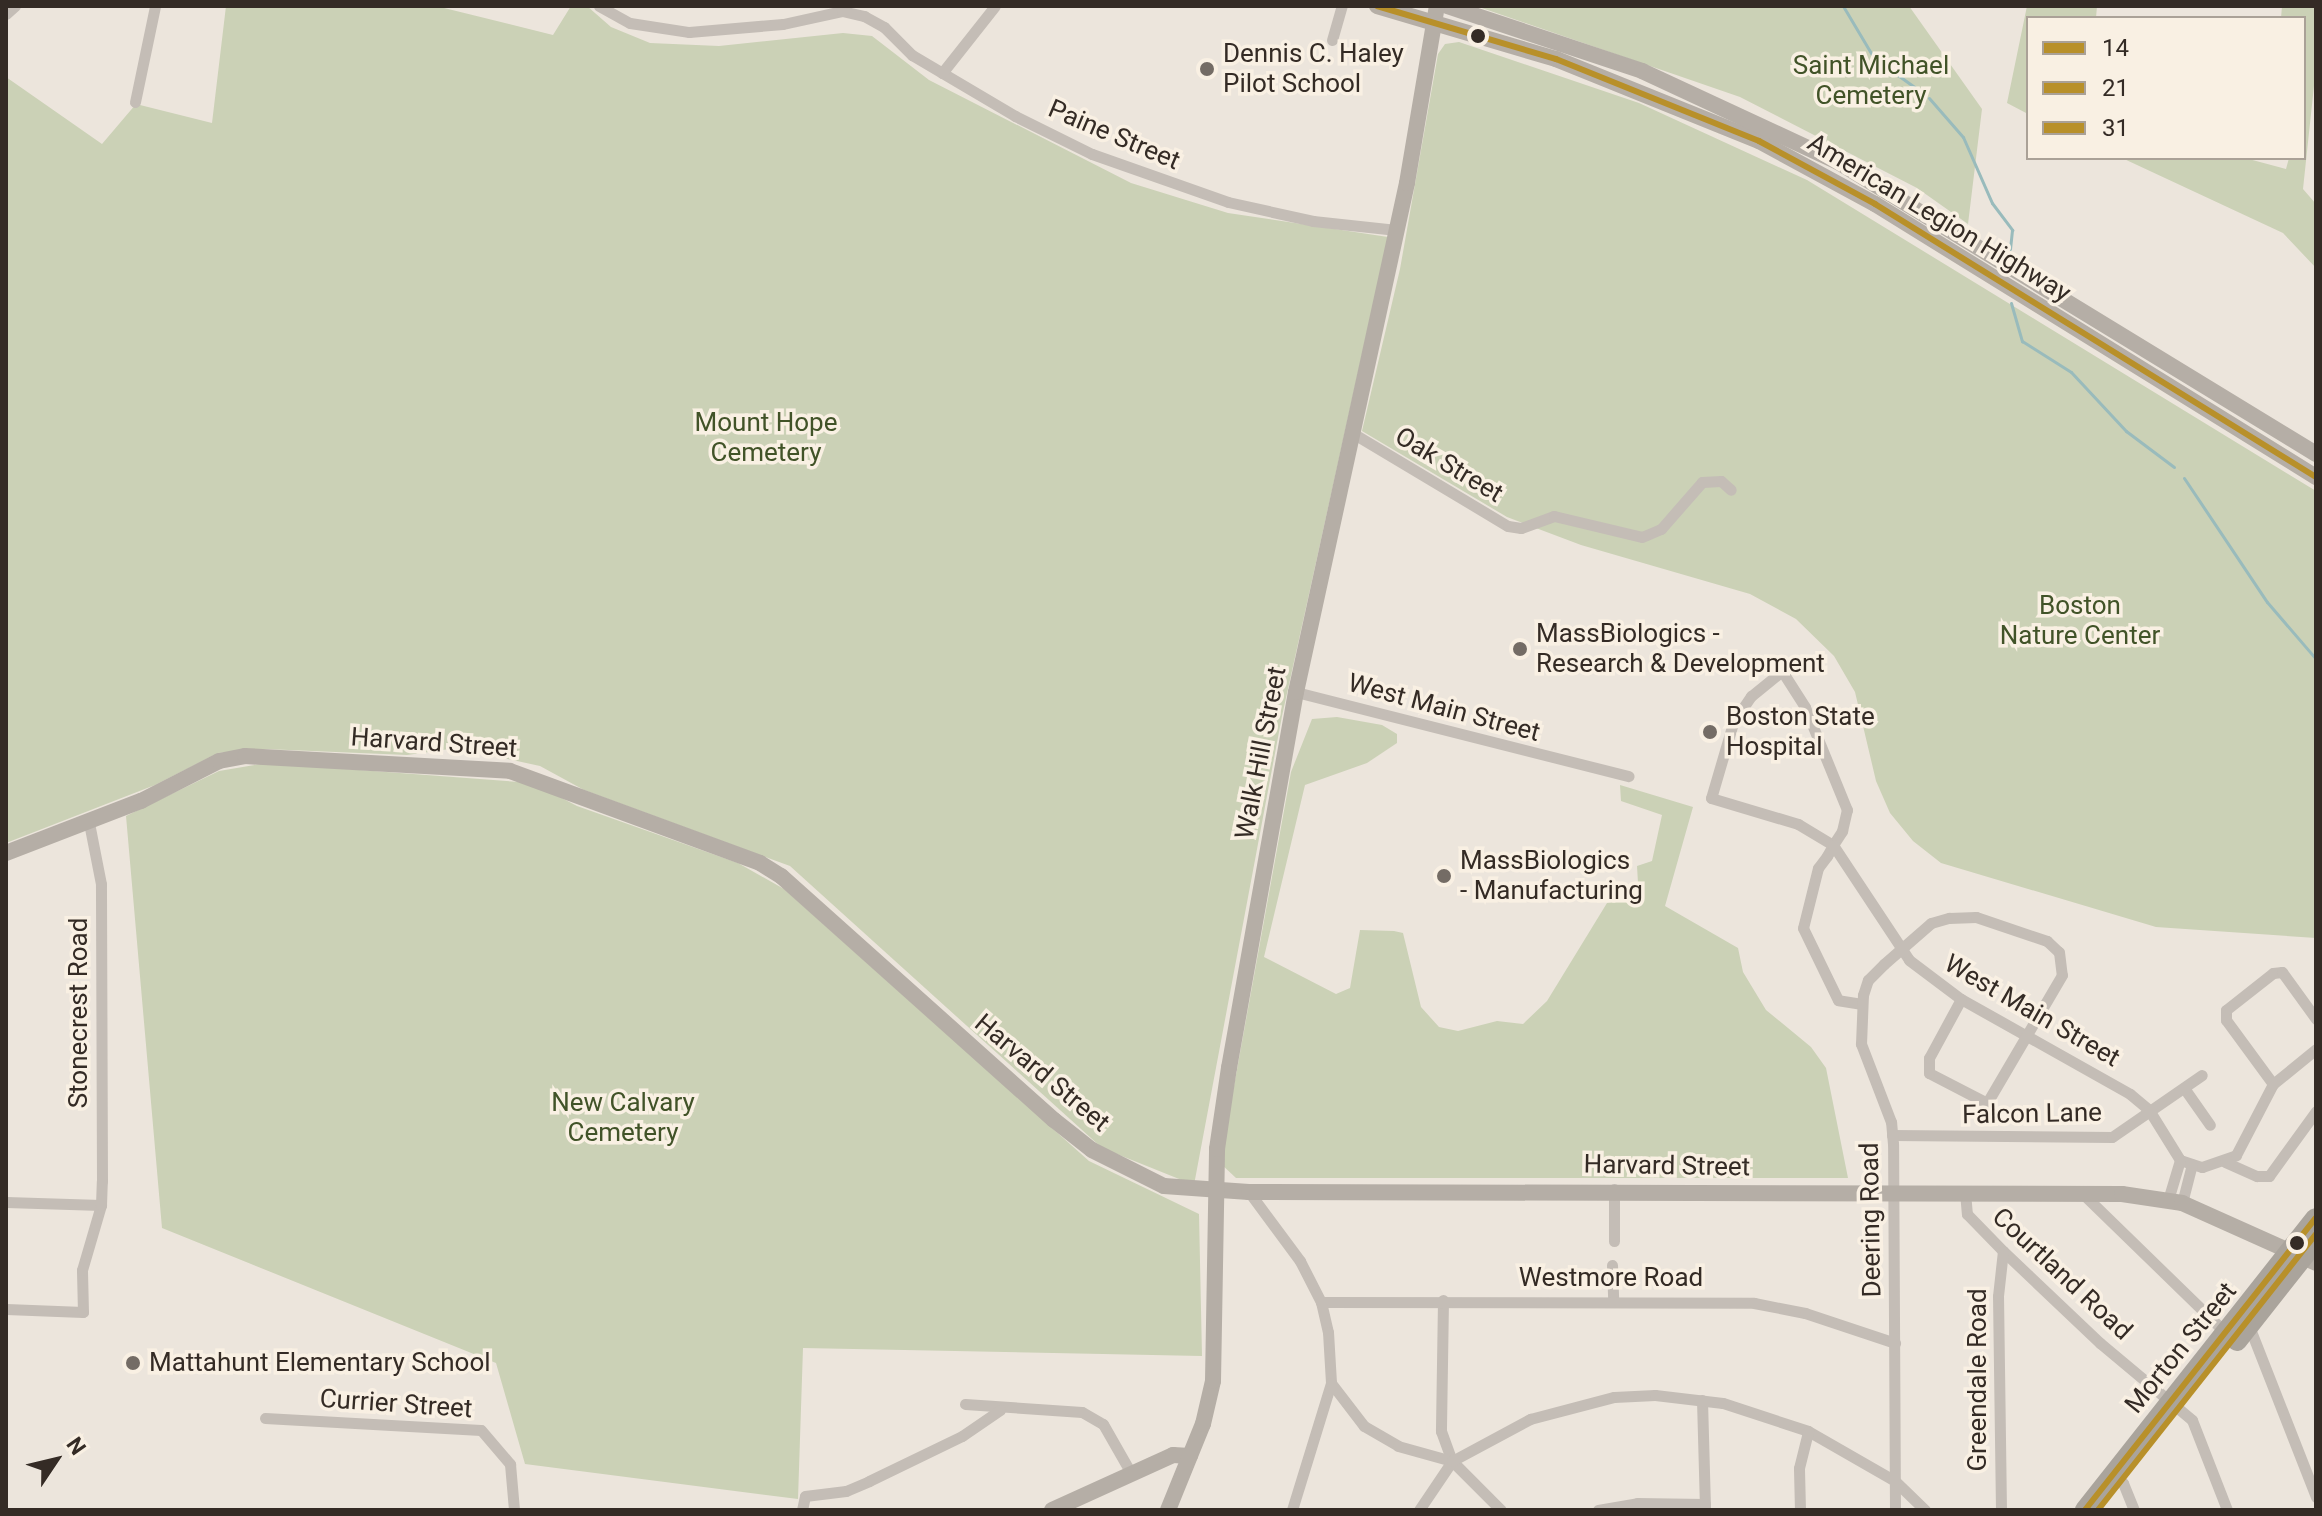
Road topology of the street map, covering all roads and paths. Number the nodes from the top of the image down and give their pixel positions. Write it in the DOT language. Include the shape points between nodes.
graph roads {
  1 [pos="15,6"];
  2 [pos="155,6"];
  3 [pos="599,6"];
  4 [pos="995,6"];
  5 [pos="1342,6"];
  6 [pos="1377,6"];
  7 [pos="1447,6"];
  8 [pos="6,14"];
  9 [pos="1436,14"];
  10 [pos="1332,40"];
  11 [pos="942,73"];
  12 [pos="135,102"];
  13 [pos="1397,230"];
  14 [pos="1354,434"];
  15 [pos="2316,454"];
  16 [pos="2316,477"];
  17 [pos="1731,490"];
  18 [pos="1296,692"];
  19 [pos="1629,776"];
  20 [pos="89,823"];
  21 [pos="1833,845"];
  22 [pos="6,853"];
  23 [pos="1900,951"];
  24 [pos="1961,999"];
  25 [pos="1862,1004"];
  26 [pos="2316,1019"];
  27 [pos="2028,1035"];
  28 [pos="2316,1049"];
  29 [pos="2202,1075"];
  30 [pos="2273,1084"];
  31 [pos="2184,1088"];
  32 [pos="2149,1110"];
  33 [pos="2316,1111"];
  34 [pos="2210,1125"];
  35 [pos="1892,1135"];
  36 [pos="2180,1160"];
  37 [pos="2225,1162"];
  38 [pos="2192,1164"];
  39 [pos="1216,1189"];
  40 [pos="1614,1189"];
  41 [pos="1249,1192"];
  42 [pos="1893,1192"];
  43 [pos="1965,1192"];
  44 [pos="2083,1194"];
  45 [pos="2175,1201"];
  46 [pos="6,1202"];
  47 [pos="101,1205"];
  48 [pos="2316,1218"];
  49 [pos="1614,1241"];
  50 [pos="2003,1251"];
  51 [pos="2306,1253"];
  52 [pos="1612,1265"];
  53 [pos="1443,1300"];
  54 [pos="1613,1301"];
  55 [pos="1321,1302"];
  56 [pos="6,1309"];
  57 [pos="2249,1326"];
  58 [pos="2231,1338"];
  59 [pos="1895,1343"];
  60 [pos="1331,1383"];
  61 [pos="1702,1400"];
  62 [pos="965,1404"];
  63 [pos="2177,1405"];
  64 [pos="1000,1410"];
  65 [pos="265,1418"];
  66 [pos="1808,1431"];
  67 [pos="1190,1456"];
  68 [pos="1452,1461"];
  69 [pos="1131,1473"];
  70 [pos="2118,1479"];
  71 [pos="1895,1481"];
  72 [pos="2316,1497"];
  73 [pos="1705,1507"];
  74 [pos="514,1510"];
  75 [pos="802,1510"];
  76 [pos="1052,1510"];
  77 [pos="1168,1510"];
  78 [pos="1292,1510"];
  79 [pos="1419,1510"];
  80 [pos="1501,1510"];
  81 [pos="1598,1510"];
  82 [pos="1800,1510"];
  83 [pos="1895,1510"];
  84 [pos="1925,1510"];
  85 [pos="2001,1510"];
  86 [pos="2085,1510"];
  87 [pos="2102,1510"];
  88 [pos="2134,1510"];
  89 [pos="2227,1510"];
  1 -- 8 [label="street"];
  2 -- 12 [label="street"];
  3 -- 11 [label="street, Paine Street" via="630,23 689,32 783,24 842,11 884,27 912,55"];
  4 -- 11 [label="street"];
  5 -- 10 [label="street"];
  6 -- 9 [label="main road, American Legion Highway"];
  7 -- 15 [label="main road, American Legion Highway" via="1642,71 1838,162"];
  9 -- 13 [label="main road, Walk Hill Street"];
  9 -- 16 [label="main road, American Legion Highway" via="1651,94 1816,170"];
  11 -- 13 [label="street, Paine Street" via="1023,121 1167,183 1313,221"];
  13 -- 14 [label="main road, Walk Hill Street"];
  14 -- 17 [label="street, Oak Street" via="1508,526 1521,528 1554,516 1642,537 1661,529 1702,482 1721,481"];
  14 -- 18 [label="main road, Walk Hill Street"];
  18 -- 19 [label="street, West Main Street"];
  18 -- 39 [label="main road, Walk Hill Street" via="1229,1068"];
  20 -- 22 [label="main road, Harvard Street"];
  20 -- 39 [label="main road, Harvard Street" via="219,761 245,756 528,775 760,863 805,895 1012,1085 1092,1150 1164,1186"];
  20 -- 47 [label="street, Stonecrest Road" via="101,874"];
  21 -- 21 [label="street, West Main Street" via="1798,824 1711,798 1733,723 1751,696 1782,671 1805,707 1847,810"];
  21 -- 23 [label="street, West Main Street" via="1863,884"];
  21 -- 25 [label="street" via="1818,868 1803,928 1838,1000"];
  23 -- 24 [label="street, West Main Street"];
  23 -- 25 [label="street, Deering Road" via="1868,980"];
  23 -- 27 [label="street, Deering Road" via="1931,923 1949,918 1976,917 2047,941 2059,952 2062,975"];
  24 -- 27 [label="street, West Main Street"];
  24 -- 27 [label="street, Deering Road" via="1929,1058 1934,1078 1987,1103"];
  25 -- 35 [label="street, Deering Road" via="1863,1055"];
  26 -- 30 [label="street" via="2282,972 2273,973 2226,1010 2226,1020"];
  27 -- 32 [label="street, West Main Street"];
  28 -- 30 [label="street"];
  29 -- 31 [label="street, Falcon Lane"];
  30 -- 37 [label="street" via="2243,1144"];
  31 -- 32 [label="street, Falcon Lane"];
  31 -- 34 [label="street"];
  32 -- 35 [label="street, Falcon Lane" via="2112,1137"];
  32 -- 36 [label="street, West Main Street"];
  33 -- 37 [label="street" via="2269,1176"];
  35 -- 42 [label="street, Deering Road"];
  36 -- 38 [label="street"];
  36 -- 45 [label="street"];
  37 -- 38 [label="street"];
  38 -- 45 [label="street"];
  39 -- 41 [label="main road, Harvard Street"];
  39 -- 67 [label="main road, Walk Hill Street" via="1213,1381"];
  40 -- 41 [label="main road, Harvard Street"];
  40 -- 42 [label="main road, Harvard Street"];
  40 -- 49 [label="street"];
  41 -- 55 [label="street" via="1300,1261"];
  42 -- 43 [label="main road, Harvard Street"];
  42 -- 59 [label="street, Deering Road"];
  43 -- 44 [label="main road, Harvard Street"];
  43 -- 50 [label="street, Courtland Road" via="1967,1214"];
  44 -- 45 [label="main road, Harvard Street"];
  44 -- 58 [label="street"];
  45 -- 51 [label="main road, Harvard Street"];
  46 -- 47 [label="street"];
  47 -- 56 [label="street" via="85,1246 83,1312"];
  48 -- 51 [label="highway, Morton Street"];
  50 -- 63 [label="street, Courtland Road" via="2100,1343"];
  50 -- 85 [label="street, Greendale Road" via="1998,1296"];
  51 -- 57 [label="highway, Morton Street"];
  51 -- 58 [label="highway, Morton Street"];
  52 -- 54 [label="street"];
  53 -- 54 [label="street, Westmore Road"];
  53 -- 55 [label="street, Westmore Road"];
  53 -- 68 [label="street" via="1441,1431"];
  54 -- 59 [label="street, Westmore Road" via="1754,1303 1805,1313"];
  55 -- 60 [label="street"];
  57 -- 58 [label="highway, Morton Street"];
  57 -- 72 [label="street"];
  58 -- 63 [label="highway, Morton Street"];
  59 -- 71 [label="street, Deering Road"];
  60 -- 68 [label="street" via="1364,1426 1380,1437"];
  60 -- 78 [label="street"];
  61 -- 66 [label="street"];
  61 -- 68 [label="street" via="1614,1397 1566,1408 1530,1419"];
  61 -- 73 [label="street"];
  62 -- 64 [label="street"];
  63 -- 70 [label="highway, Morton Street"];
  63 -- 89 [label="street" via="2192,1420"];
  64 -- 69 [label="street" via="1082,1412 1103,1424"];
  64 -- 75 [label="street" via="962,1436 869,1481 846,1491 805,1496"];
  65 -- 74 [label="street, Currier Street" via="481,1430 510,1464"];
  66 -- 71 [label="street"];
  66 -- 82 [label="street" via="1799,1468"];
  67 -- 69 [label="main road" via="1173,1455"];
  67 -- 77 [label="main road, Walk Hill Street"];
  68 -- 79 [label="street"];
  68 -- 80 [label="street"];
  69 -- 76 [label="main road"];
  70 -- 86 [label="highway, Morton Street"];
  70 -- 87 [label="highway, Morton Street"];
  70 -- 88 [label="street"];
  71 -- 83 [label="street, Deering Road"];
  71 -- 84 [label="street"];
  73 -- 81 [label="street" via="1637,1503"];
}
